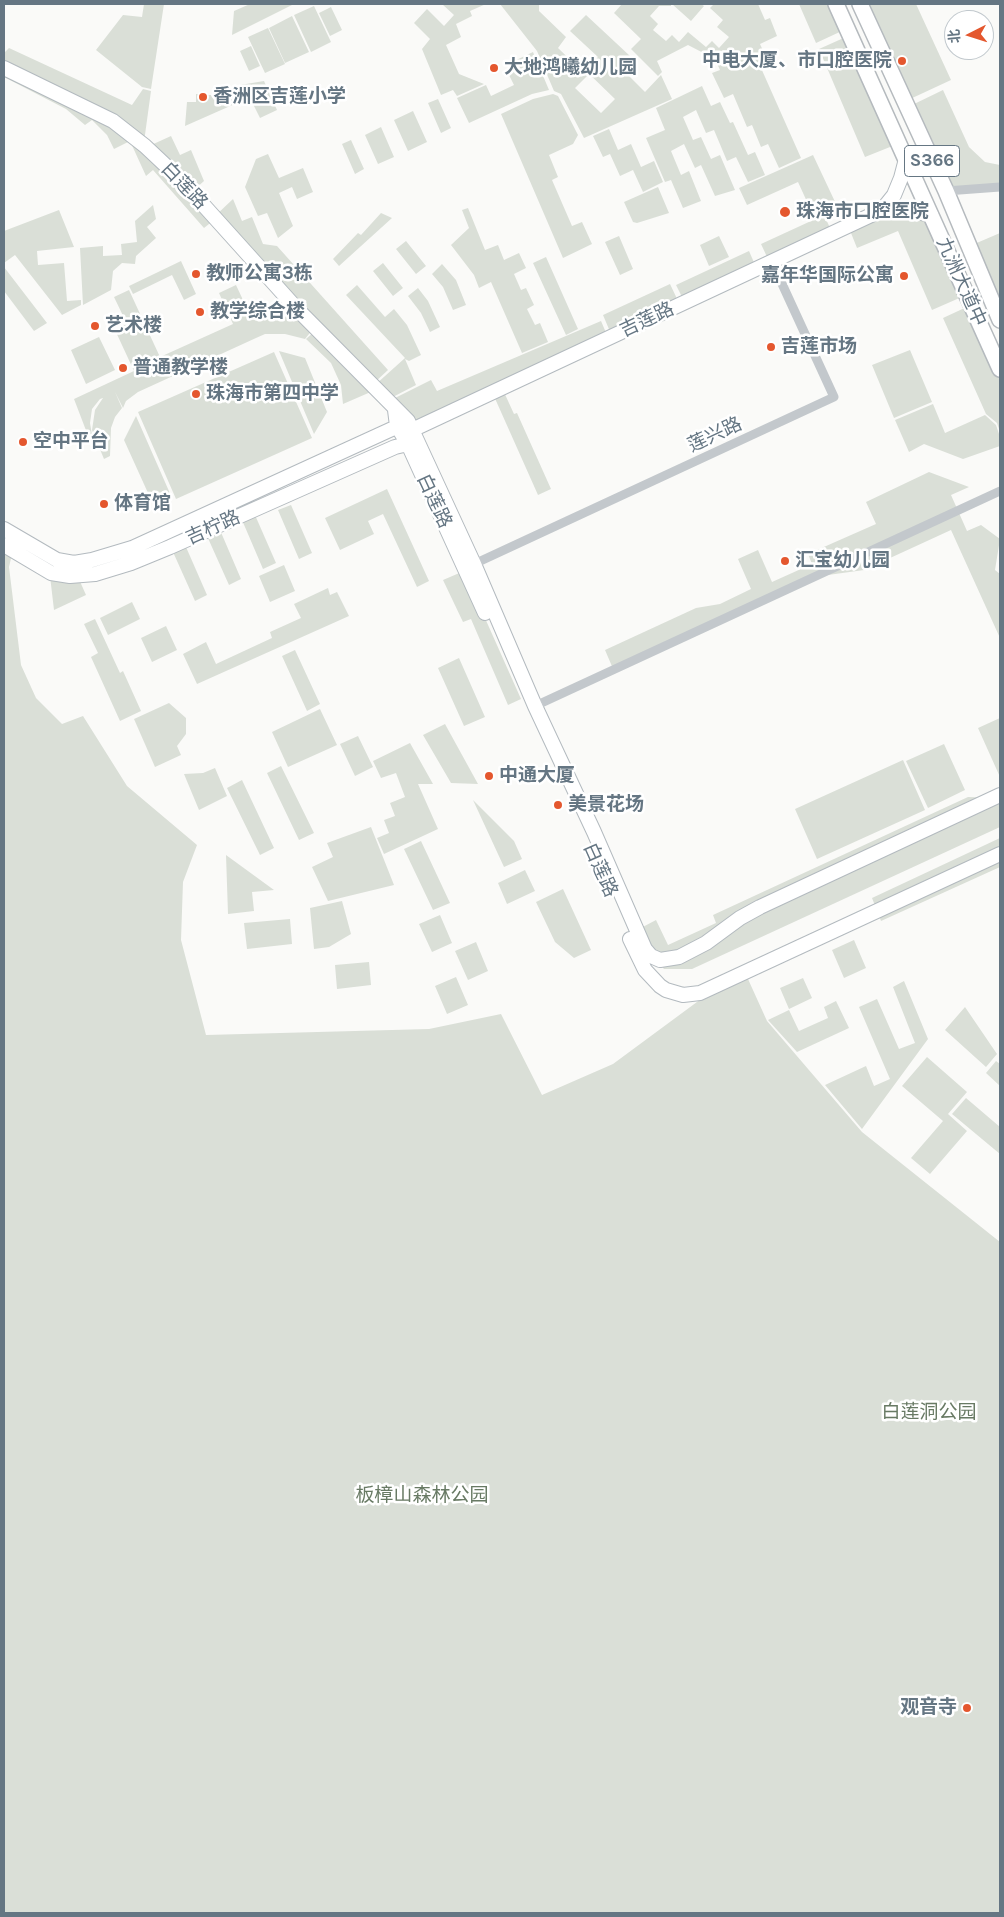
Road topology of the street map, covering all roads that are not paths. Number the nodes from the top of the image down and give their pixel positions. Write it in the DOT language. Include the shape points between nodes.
graph roads {
  1 [pos="836,4"];
  2 [pos="860,4"];
  3 [pos="4,68"];
  4 [pos="906,159"];
  5 [pos="1000,187"];
  6 [pos="946,191"];
  7 [pos="882,210"];
  8 [pos="931,215"];
  9 [pos="772,262"];
  10 [pos="1000,320"];
  11 [pos="1000,369"];
  12 [pos="406,426"];
  13 [pos="408,444"];
  14 [pos="1000,491"];
  15 [pos="4,529"];
  16 [pos="4,545"];
  17 [pos="474,564"];
  18 [pos="535,706"];
  19 [pos="1000,795"];
  20 [pos="1000,854"];
  1 -- 4 [label="main road, 九洲大道中 / S366"];
  2 -- 6 [label="main road, 九洲大道中 / S366"];
  3 -- 12 [label="main road, 白莲路" via="113,121 145,146 395,410"];
  4 -- 7 [label="main road" via="894,196"];
  4 -- 8 [label="main road, 九洲大道中 / S366"];
  5 -- 6 [label="street"];
  6 -- 10 [label="main road, 九洲大道中 / S366"];
  7 -- 8 [label="main road"];
  7 -- 9 [label="main road, 吉莲路"];
  8 -- 11 [label="main road, 九洲大道中 / S366"];
  9 -- 12 [label="main road, 吉莲路"];
  9 -- 17 [label="street, 莲兴路" via="834,397"];
  12 -- 13 [label="main road"];
  12 -- 15 [label="main road, 吉柠路" via="132,548 92,560 74,563 57,560"];
  12 -- 17 [label="main road, 白莲路"];
  13 -- 16 [label="main road, 吉柠路" via="170,547 95,574 70,576 51,573"];
  13 -- 20 [label="main road, 白莲路" via="641,963 660,986 683,994 700,993"];
  14 -- 18 [label="street"];
  17 -- 18 [label="main road, 白莲路"];
  18 -- 19 [label="main road, 白莲路" via="645,949 660,960 694,950 760,907"];
}
